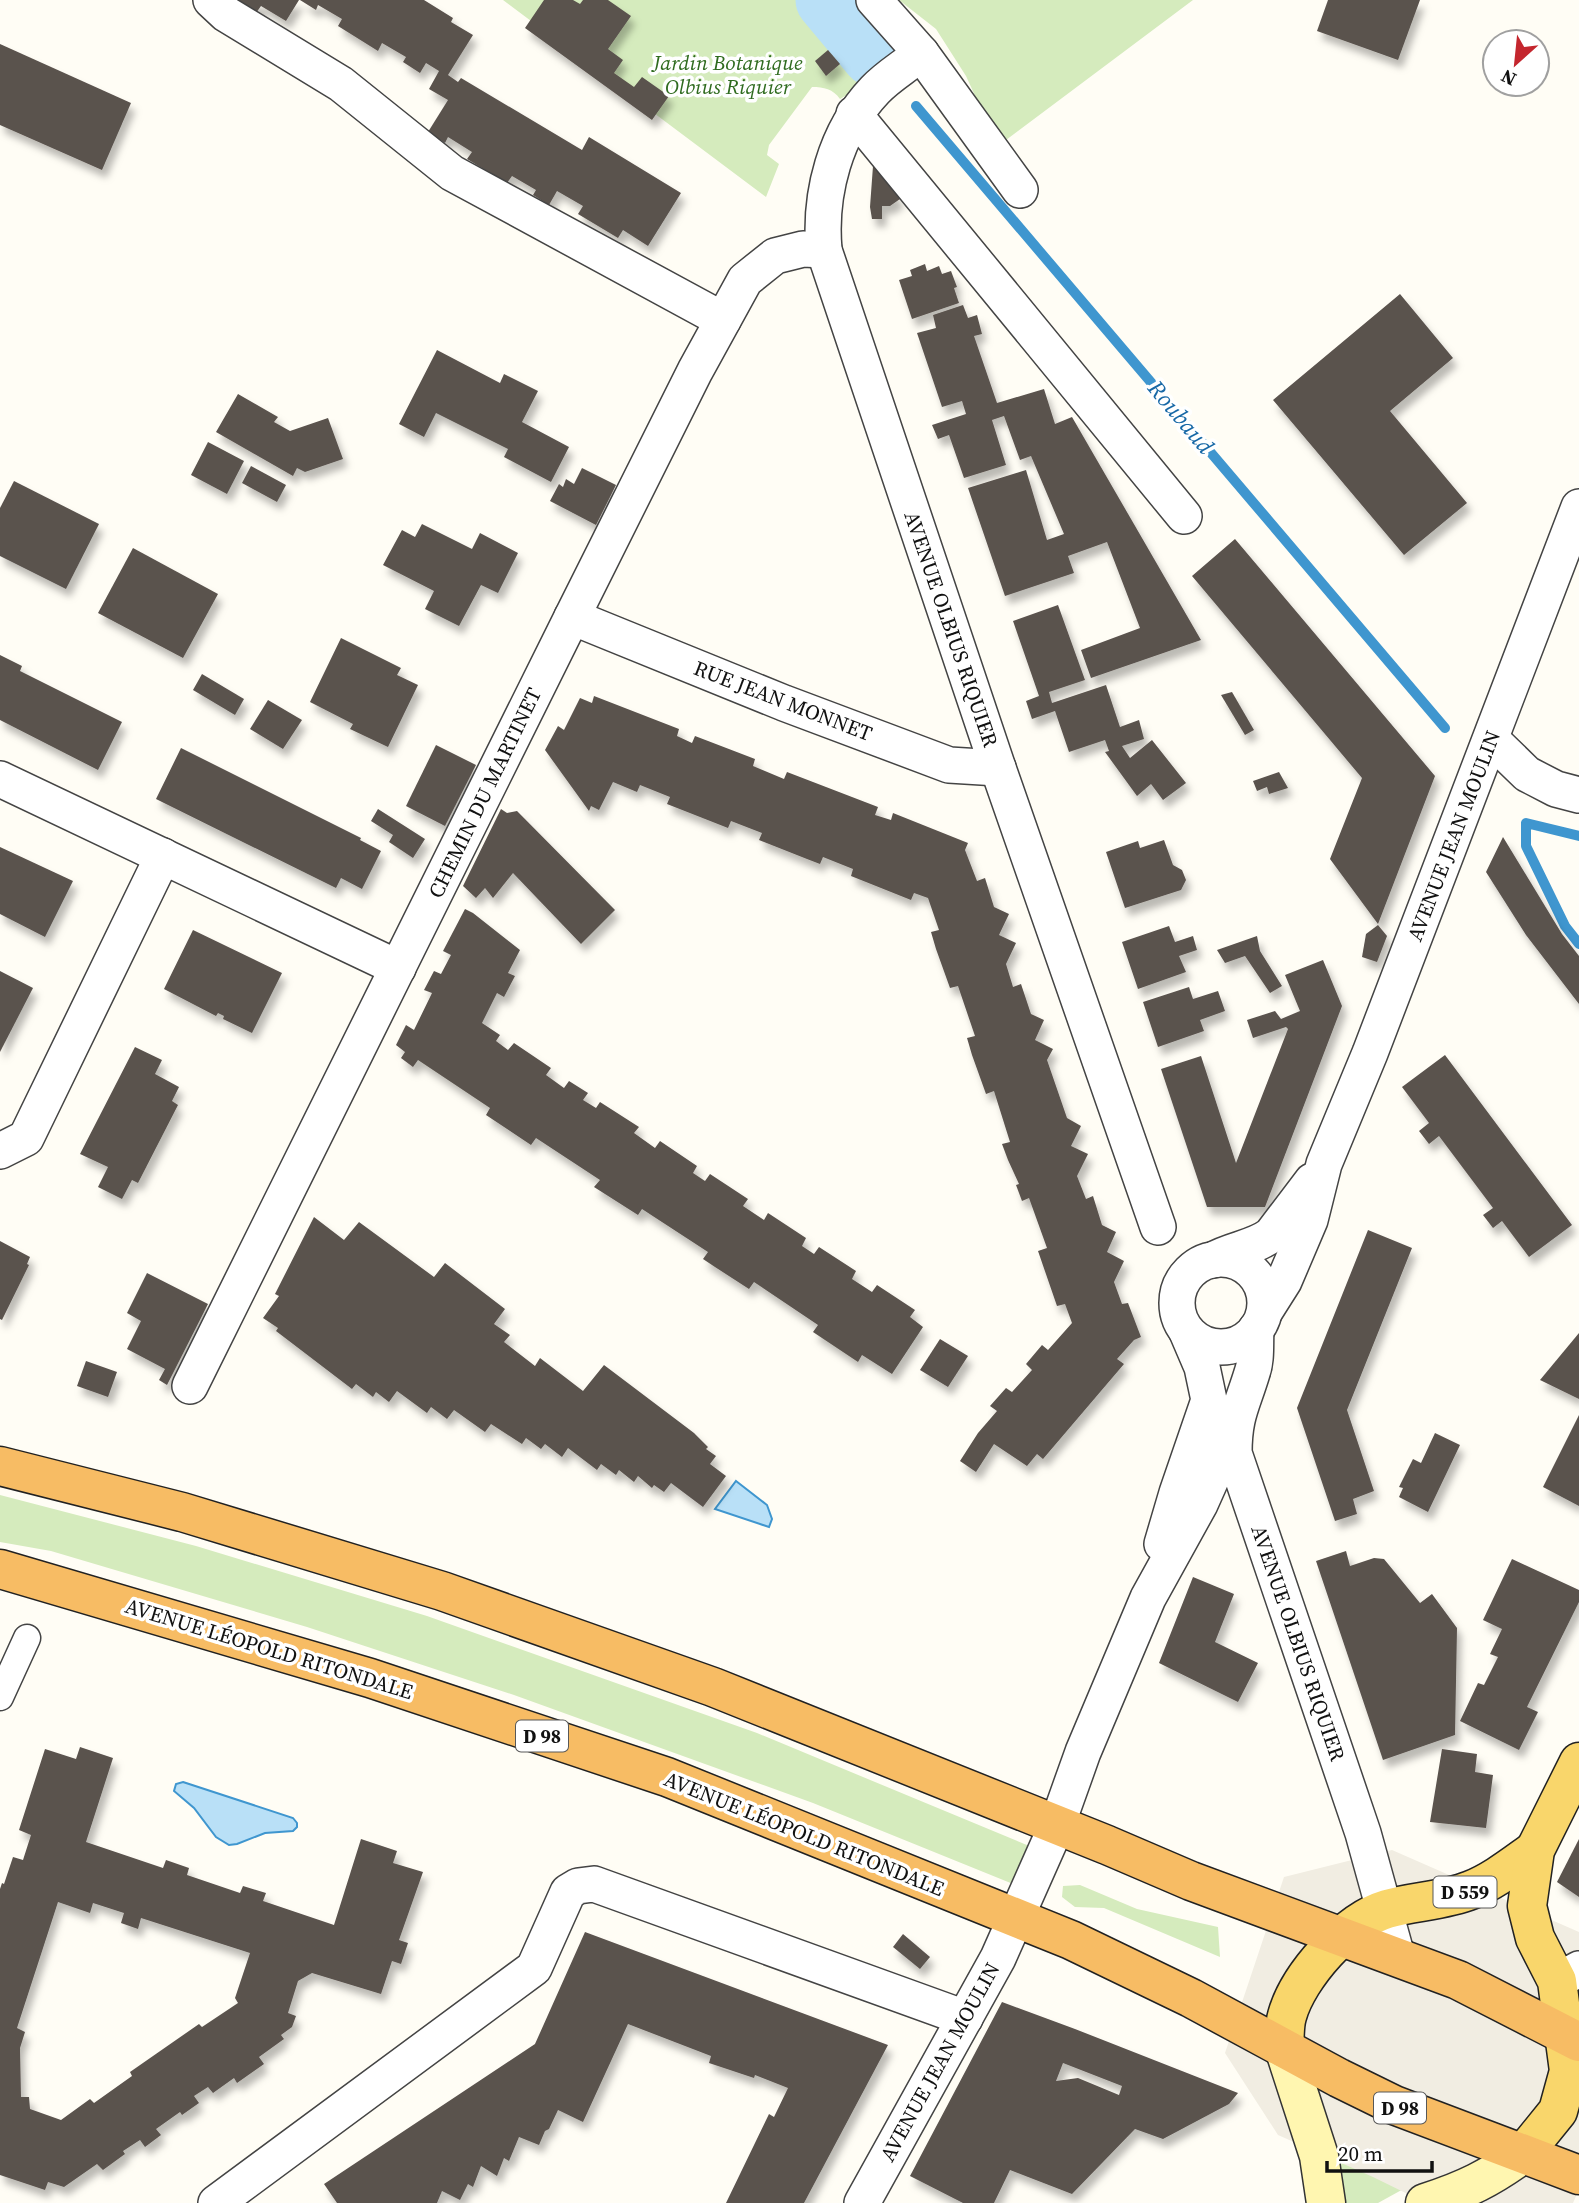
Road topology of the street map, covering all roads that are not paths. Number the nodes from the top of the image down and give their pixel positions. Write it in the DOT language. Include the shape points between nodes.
graph roads {
  1 [pos="211,0"];
  2 [pos="874,0"];
  3 [pos="921,53"];
  4 [pos="854,114"];
  5 [pos="1020,190"];
  6 [pos="824,250"];
  7 [pos="723,320"];
  8 [pos="1579,507"];
  9 [pos="1184,516"];
  10 [pos="572,617"];
  11 [pos="1491,739"];
  12 [pos="998,768"];
  13 [pos="0,779"];
  14 [pos="1579,795"];
  15 [pos="163,856"];
  16 [pos="398,968"];
  17 [pos="0,1151"];
  18 [pos="1324,1164"];
  19 [pos="1158,1227"];
  20 [pos="1213,1260"];
  21 [pos="1260,1320"];
  22 [pos="1187,1332"];
  23 [pos="190,1387"];
  24 [pos="1234,1428"];
  25 [pos="0,1466"];
  26 [pos="0,1569"];
  27 [pos="1148,1598"];
  28 [pos="27,1638"];
  29 [pos="0,1697"];
  30 [pos="1579,1762"];
  31 [pos="1057,1825"];
  32 [pos="1535,1850"];
  33 [pos="1385,1909"];
  34 [pos="1016,1918"];
  35 [pos="1341,1936"];
  36 [pos="1397,1956"];
  37 [pos="1568,1975"];
  38 [pos="965,2018"];
  39 [pos="1572,2038"];
  40 [pos="1284,2048"];
  41 [pos="1524,2153"];
  42 [pos="1579,2175"];
  43 [pos="216,2203"];
  44 [pos="862,2203"];
  45 [pos="1326,2203"];
  46 [pos="1425,2203"];
  1 -- 7 [label="street" via="226,14 341,84 452,173"];
  2 -- 3 [label="street"];
  3 -- 4 [label="street, AVENUE OLBIUS RIQUIER" via="877,88"];
  3 -- 5 [label="street"];
  4 -- 6 [label="street, AVENUE OLBIUS RIQUIER" via="824,194"];
  4 -- 9 [label="street"];
  6 -- 7 [label="street, CHEMIN DU MARTINET" via="803,249 775,256 745,280"];
  6 -- 12 [label="street, AVENUE OLBIUS RIQUIER"];
  7 -- 10 [label="street, CHEMIN DU MARTINET"];
  8 -- 11 [label="street, AVENUE JEAN MOULIN"];
  10 -- 12 [label="street, RUE JEAN MONNET" via="949,765"];
  10 -- 16 [label="street, CHEMIN DU MARTINET"];
  11 -- 14 [label="street" via="1527,775"];
  11 -- 18 [label="street, AVENUE JEAN MOULIN"];
  12 -- 19 [label="street, AVENUE OLBIUS RIQUIER"];
  13 -- 15 [label="street"];
  15 -- 16 [label="street"];
  15 -- 17 [label="street" via="26,1138"];
  16 -- 23 [label="street, CHEMIN DU MARTINET"];
  18 -- 20 [label="street, AVENUE JEAN MOULIN" via="1271,1236"];
  18 -- 21 [label="street, AVENUE JEAN MOULIN" via="1310,1220 1284,1281"];
  20 -- 21 [label="street" via="1239,1263 1252,1272 1265,1296"];
  20 -- 22 [label="street" via="1196,1266 1178,1289 1176,1305"];
  21 -- 22 [label="street" via="1239,1343 1226,1347 1199,1342"];
  21 -- 24 [label="street, AVENUE OLBIUS RIQUIER" via="1254,1370"];
  22 -- 27 [label="street" via="1209,1400"];
  24 -- 27 [label="street" via="1200,1504"];
  24 -- 33 [label="street, AVENUE OLBIUS RIQUIER" via="1234,1453"];
  25 -- 31 [label="highway" via="182,1512 442,1591 713,1687"];
  26 -- 34 [label="highway, AVENUE LÉOPOLD RITONDALE / D 98" via="370,1678 667,1777"];
  27 -- 31 [label="street"];
  28 -- 29 [label="street"];
  30 -- 32 [label="main road, D 559"];
  31 -- 34 [label="street, AVENUE JEAN MOULIN"];
  31 -- 35 [label="highway"];
  32 -- 33 [label="main road, D 559" via="1472,1890"];
  32 -- 37 [label="main road, D 559" via="1527,1906 1535,1938"];
  33 -- 35 [label="main road, D 559"];
  33 -- 36 [label="street, AVENUE OLBIUS RIQUIER"];
  34 -- 38 [label="street, AVENUE JEAN MOULIN"];
  34 -- 40 [label="highway, AVENUE LÉOPOLD RITONDALE / D 98" via="1191,1998"];
  35 -- 36 [label="highway"];
  35 -- 40 [label="main road, D 559" via="1293,1999 1286,2017"];
  36 -- 39 [label="highway" via="1458,1980"];
  37 -- 39 [label="main road, D 559"];
  38 -- 43 [label="street" via="594,1884 578,1886 568,1892 534,1968"];
  38 -- 44 [label="street, AVENUE JEAN MOULIN"];
  39 -- 41 [label="main road, D 559" via="1558,2111"];
  40 -- 41 [label="highway, AVENUE LÉOPOLD RITONDALE / D 98" via="1394,2105"];
  40 -- 45 [label="main road" via="1319,2156"];
  41 -- 42 [label="highway, AVENUE LÉOPOLD RITONDALE / D 98"];
  41 -- 46 [label="main road" via="1466,2190"];
}
